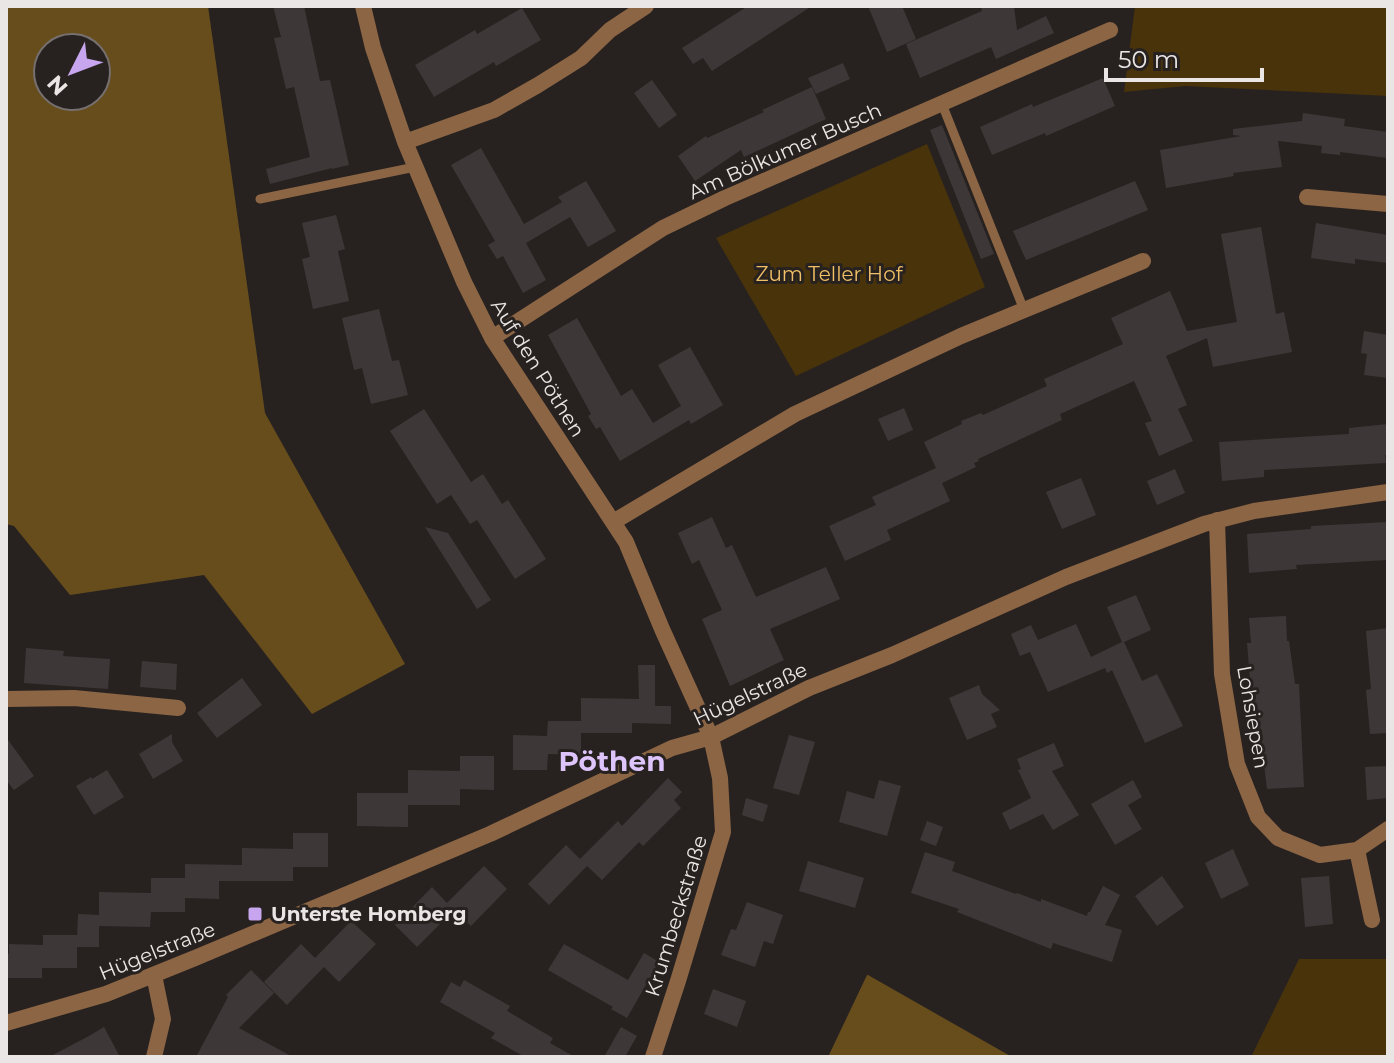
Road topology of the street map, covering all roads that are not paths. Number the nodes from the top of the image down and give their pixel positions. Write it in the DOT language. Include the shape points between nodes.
graph roads {
  1 [pos="363,6"];
  2 [pos="646,6"];
  3 [pos="1110,30"];
  4 [pos="942,104"];
  5 [pos="405,142"];
  6 [pos="415,167"];
  7 [pos="1307,197"];
  8 [pos="260,199"];
  9 [pos="1388,204"];
  10 [pos="1143,261"];
  11 [pos="1024,310"];
  12 [pos="492,338"];
  13 [pos="1388,492"];
  14 [pos="1217,520"];
  15 [pos="613,522"];
  16 [pos="6,699"];
  17 [pos="178,708"];
  18 [pos="711,737"];
  19 [pos="1388,829"];
  20 [pos="1357,850"];
  21 [pos="1372,920"];
  22 [pos="154,975"];
  23 [pos="6,1023"];
  24 [pos="154,1057"];
  25 [pos="653,1057"];
  1 -- 5 [label="street, Auf den Pöthen"];
  2 -- 5 [label="street" via="581,58 494,110"];
  3 -- 4 [label="street, Am Bölkumer Busch"];
  4 -- 11 [label="lane"];
  4 -- 12 [label="street, Am Bölkumer Busch" via="663,228"];
  5 -- 6 [label="street, Auf den Pöthen"];
  6 -- 8 [label="lane"];
  6 -- 12 [label="street, Auf den Pöthen"];
  7 -- 9 [label="street"];
  10 -- 11 [label="street"];
  11 -- 15 [label="street" via="795,414"];
  12 -- 15 [label="street, Auf den Pöthen"];
  13 -- 14 [label="street, Hügelstraße"];
  14 -- 18 [label="street, Hügelstraße" via="1066,577 809,688"];
  14 -- 20 [label="street, Lohsiepen" via="1222,674 1237,764 1258,817 1278,838 1320,855"];
  15 -- 18 [label="street, Auf den Pöthen"];
  16 -- 17 [label="street" via="74,698"];
  18 -- 22 [label="street, Hügelstraße" via="672,748 490,834"];
  18 -- 25 [label="street, Krumbeckstraße" via="723,832"];
  19 -- 20 [label="street, Lohsiepen"];
  20 -- 21 [label="street"];
  22 -- 23 [label="street, Hügelstraße"];
  22 -- 24 [label="street" via="163,1019"];
}
